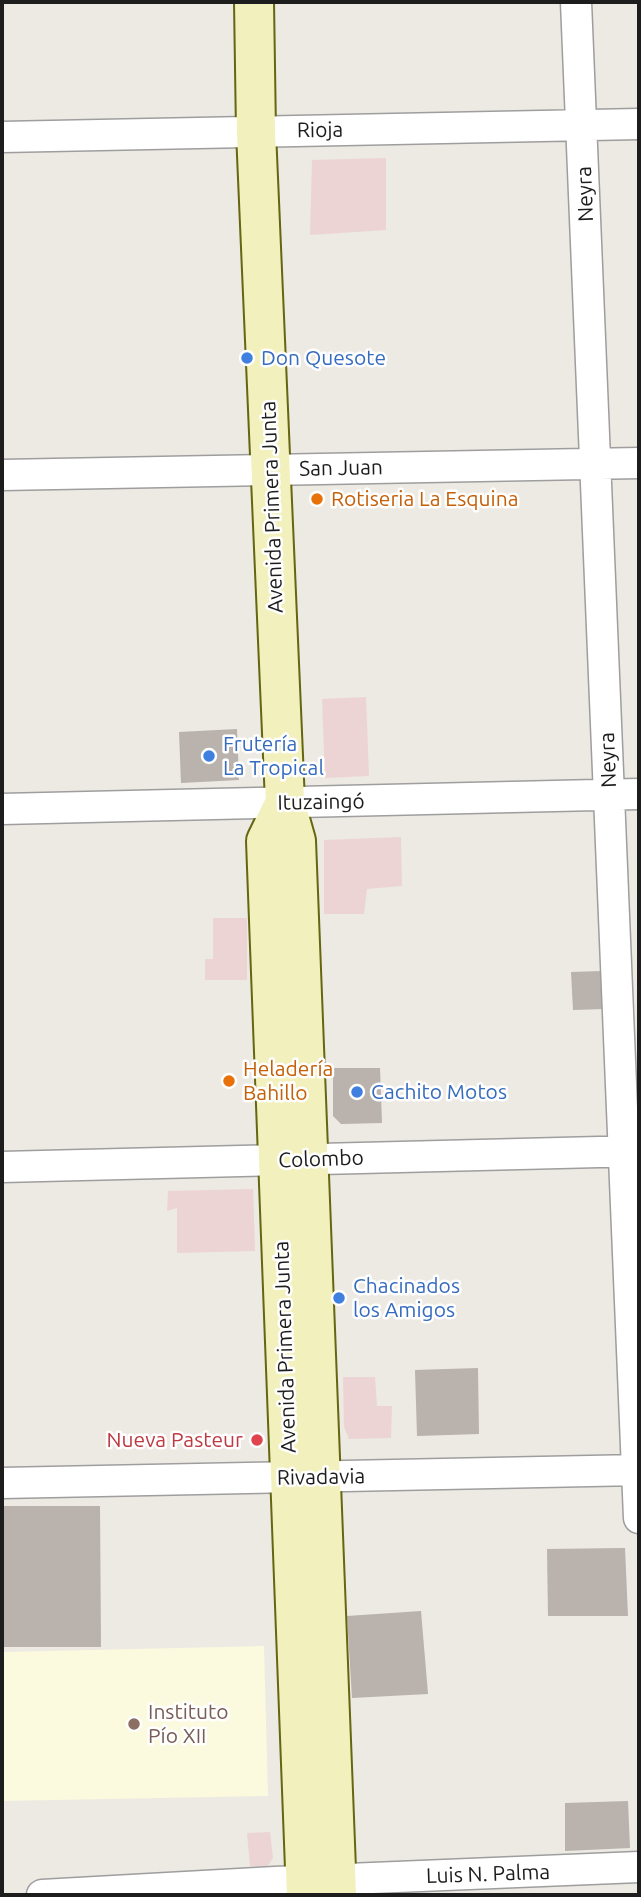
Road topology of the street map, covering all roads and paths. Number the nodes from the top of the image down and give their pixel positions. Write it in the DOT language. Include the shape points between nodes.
graph roads {
  1 [pos="254,2"];
  2 [pos="576,2"];
  3 [pos="639,124"];
  4 [pos="582,125"];
  5 [pos="256,132"];
  6 [pos="2,137"];
  7 [pos="596,463"];
  8 [pos="639,463"];
  9 [pos="270,470"];
  10 [pos="2,475"];
  11 [pos="610,794"];
  12 [pos="639,794"];
  13 [pos="285,802"];
  14 [pos="2,809"];
  15 [pos="632,1151"];
  16 [pos="293,1160"];
  17 [pos="2,1167"];
  18 [pos="638,1470"];
  19 [pos="305,1478"];
  20 [pos="2,1483"];
  21 [pos="639,1518"];
  22 [pos="639,1867"];
  23 [pos="321,1888"];
  24 [pos="42,1895"];
  1 -- 5 [label="main road, Avenida Primera Junta"];
  2 -- 4 [label="street, Neyra"];
  3 -- 4 [label="street, Rioja"];
  4 -- 5 [label="street, Rioja"];
  4 -- 7 [label="street, Neyra"];
  5 -- 6 [label="street, Rioja"];
  5 -- 9 [label="main road, Avenida Primera Junta"];
  7 -- 8 [label="street, San Juan"];
  7 -- 9 [label="street, San Juan"];
  7 -- 11 [label="street, Neyra"];
  9 -- 10 [label="street, San Juan"];
  9 -- 13 [label="main road, Avenida Primera Junta"];
  11 -- 12 [label="street, Ituzaingó"];
  11 -- 13 [label="street, Ituzaingó"];
  11 -- 15 [label="street, Neyra"];
  13 -- 14 [label="street, Ituzaingó"];
  13 -- 16 [label="main road, Avenida Primera Junta" via="266,841"];
  15 -- 16 [label="street, Colombo"];
  15 -- 18 [label="street, Neyra"];
  16 -- 17 [label="street, Colombo"];
  16 -- 19 [label="main road, Avenida Primera Junta"];
  18 -- 19 [label="street, Rivadavia"];
  18 -- 21 [label="street, Neyra"];
  19 -- 20 [label="street, Rivadavia"];
  19 -- 23 [label="main road, Avenida Primera Junta"];
  22 -- 23 [label="street, Luis N. Palma"];
  23 -- 24 [label="street, Luis N. Palma"];
}
